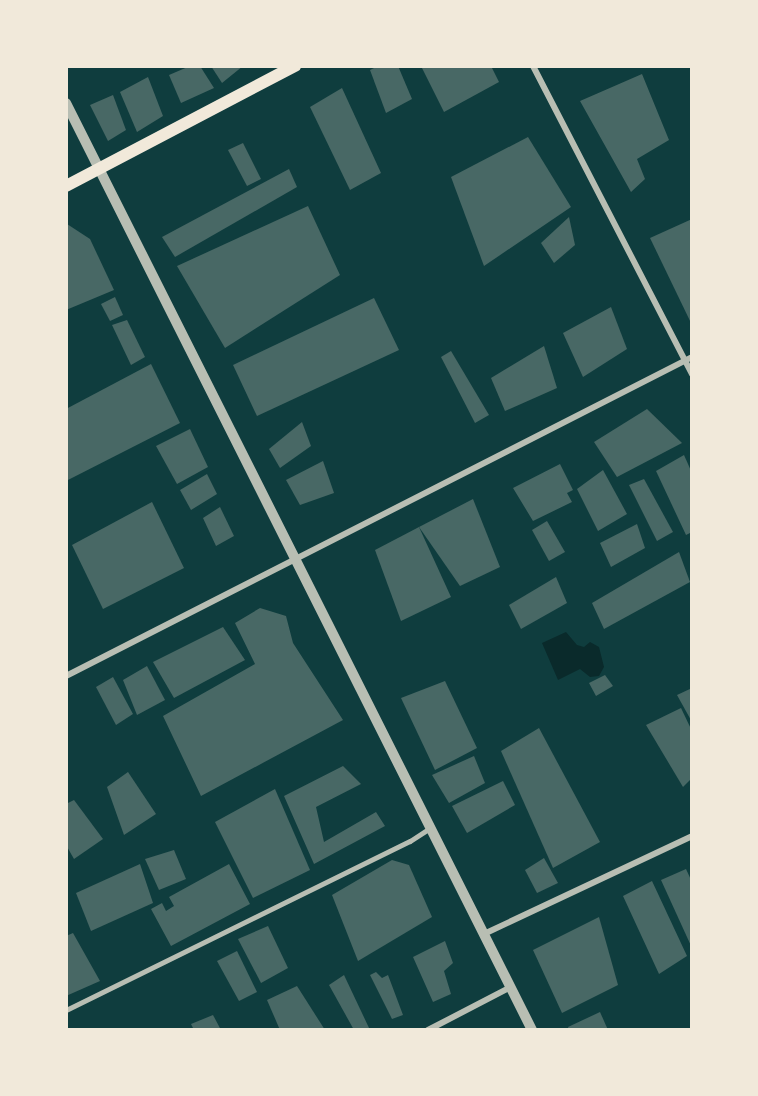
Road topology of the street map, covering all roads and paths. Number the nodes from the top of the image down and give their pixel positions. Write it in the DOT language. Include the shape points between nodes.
graph roads {
  1 [pos="295,66"];
  2 [pos="533,66"];
  3 [pos="66,103"];
  4 [pos="99,168"];
  5 [pos="66,186"];
  6 [pos="689,359"];
  7 [pos="692,374"];
  8 [pos="296,560"];
  9 [pos="66,676"];
  10 [pos="431,827"];
  11 [pos="692,836"];
  12 [pos="486,933"];
  13 [pos="511,987"];
  14 [pos="66,1010"];
  15 [pos="429,1030"];
  16 [pos="532,1030"];
  1 -- 4 [label="main road"];
  2 -- 6 [label="street"];
  3 -- 4 [label="street"];
  4 -- 5 [label="main road"];
  4 -- 8 [label="street"];
  6 -- 7 [label="street"];
  6 -- 8 [label="street"];
  8 -- 9 [label="street"];
  8 -- 10 [label="street"];
  10 -- 12 [label="street"];
  10 -- 14 [label="street" via="410,841"];
  11 -- 12 [label="street"];
  12 -- 13 [label="street"];
  13 -- 15 [label="street"];
  13 -- 16 [label="street"];
}
